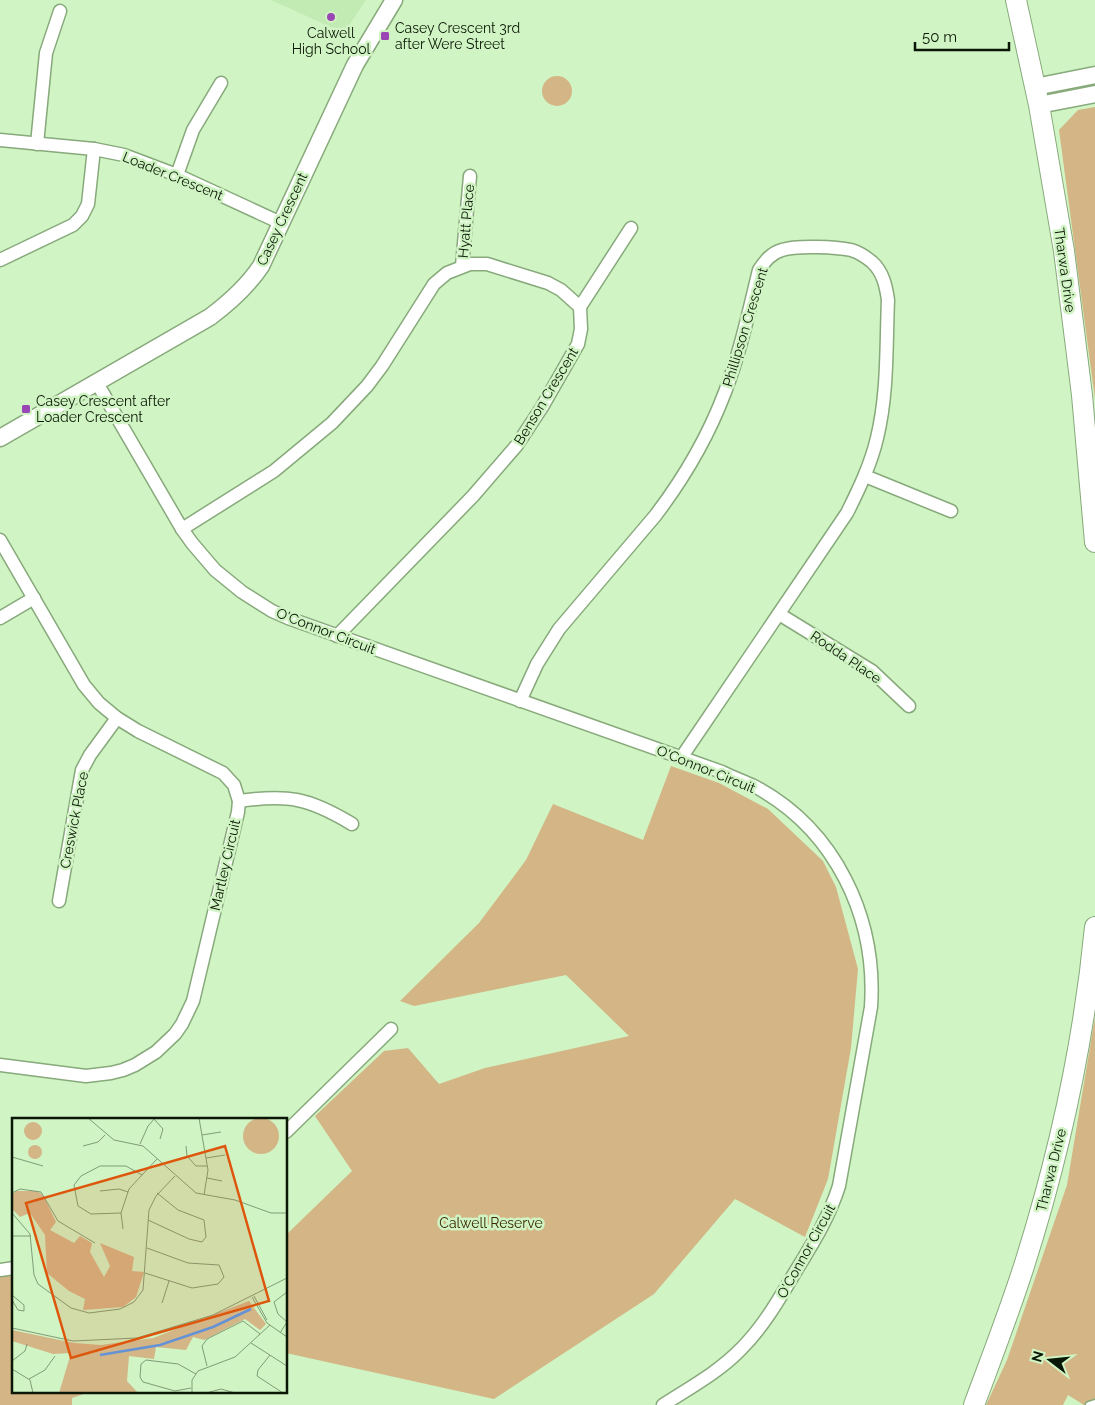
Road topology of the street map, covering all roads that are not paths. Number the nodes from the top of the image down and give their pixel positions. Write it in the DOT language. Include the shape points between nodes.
graph roads {
  1 [pos="394,0"];
  2 [pos="1016,0"];
  3 [pos="60,11"];
  4 [pos="1095,75"];
  5 [pos="221,83"];
  6 [pos="1095,94"];
  7 [pos="1037,96"];
  8 [pos="0,140"];
  9 [pos="37,144"];
  10 [pos="94,149"];
  11 [pos="176,175"];
  12 [pos="470,176"];
  13 [pos="281,223"];
  14 [pos="631,228"];
  15 [pos="0,260"];
  16 [pos="462,266"];
  17 [pos="580,306"];
  18 [pos="96,383"];
  19 [pos="0,438"];
  20 [pos="865,476"];
  21 [pos="951,511"];
  22 [pos="182,529"];
  23 [pos="0,540"];
  24 [pos="1095,542"];
  25 [pos="34,598"];
  26 [pos="779,614"];
  27 [pos="0,618"];
  28 [pos="337,636"];
  29 [pos="520,701"];
  30 [pos="909,706"];
  31 [pos="117,718"];
  32 [pos="681,758"];
  33 [pos="239,801"];
  34 [pos="352,824"];
  35 [pos="59,901"];
  36 [pos="1095,927"];
  37 [pos="390,1029"];
  38 [pos="0,1065"];
  39 [pos="288,1130"];
  40 [pos="1095,1403"];
  41 [pos="663,1405"];
  42 [pos="974,1405"];
  43 [pos="1089,1405"];
  1 -- 13 [label="street, Casey Crescent" via="355,65"];
  2 -- 7 [label="main road, Tharwa Drive"];
  3 -- 9 [label="street" via="46,53"];
  4 -- 7 [label="street"];
  5 -- 11 [label="street" via="193,130"];
  6 -- 7 [label="street"];
  7 -- 24 [label="main road, Tharwa Drive" via="1064,251 1082,395"];
  8 -- 9 [label="street, Loader Crescent"];
  9 -- 10 [label="street, Loader Crescent"];
  10 -- 11 [label="street, Loader Crescent" via="132,157"];
  10 -- 15 [label="street" via="88,204 82,216 73,225"];
  11 -- 13 [label="street, Loader Crescent"];
  12 -- 16 [label="street, Hyatt Place"];
  13 -- 18 [label="street, Casey Crescent" via="253,279 233,300 210,317"];
  14 -- 17 [label="street"];
  16 -- 17 [label="street" via="487,264 548,283"];
  16 -- 22 [label="street" via="434,284 382,366 332,423 274,471"];
  17 -- 28 [label="street, Benson Crescent" via="578,344 517,444 473,496"];
  18 -- 19 [label="street, Casey Crescent"];
  18 -- 22 [label="street, O'Connor Circuit"];
  20 -- 21 [label="street"];
  20 -- 26 [label="street, Phillipson Crescent" via="847,513"];
  20 -- 29 [label="street, Phillipson Crescent" via="877,439 884,400 888,300 885,284 879,270 853,251 837,248 782,250 771,256 759,270 725,390 695,456 670,497 559,629 537,664"];
  22 -- 28 [label="street, O'Connor Circuit" via="215,570 242,592 272,611"];
  23 -- 25 [label="street, Martley Circuit"];
  25 -- 27 [label="street"];
  25 -- 31 [label="street, Martley Circuit" via="84,685"];
  26 -- 30 [label="street, Rodda Place" via="872,671"];
  26 -- 32 [label="street, Phillipson Crescent"];
  28 -- 29 [label="street, O'Connor Circuit"];
  29 -- 32 [label="street, O'Connor Circuit"];
  31 -- 33 [label="street, Martley Circuit" via="223,773 234,785"];
  31 -- 35 [label="street, Creswick Place" via="82,770"];
  32 -- 41 [label="street, O'Connor Circuit" via="754,786 810,829 832,857 853,895 870,954 872,990 839,1186 824,1225 766,1320 740,1350"];
  33 -- 34 [label="street" via="268,797 298,799 326,808"];
  33 -- 38 [label="street, Martley Circuit" via="193,1001 174,1034 135,1066 111,1074 86,1076"];
  36 -- 42 [label="main road, Tharwa Drive" via="1081,1029 1060,1135 1024,1267"];
  37 -- 39 [label="street"];
  40 -- 43 [label="lane"];
}
